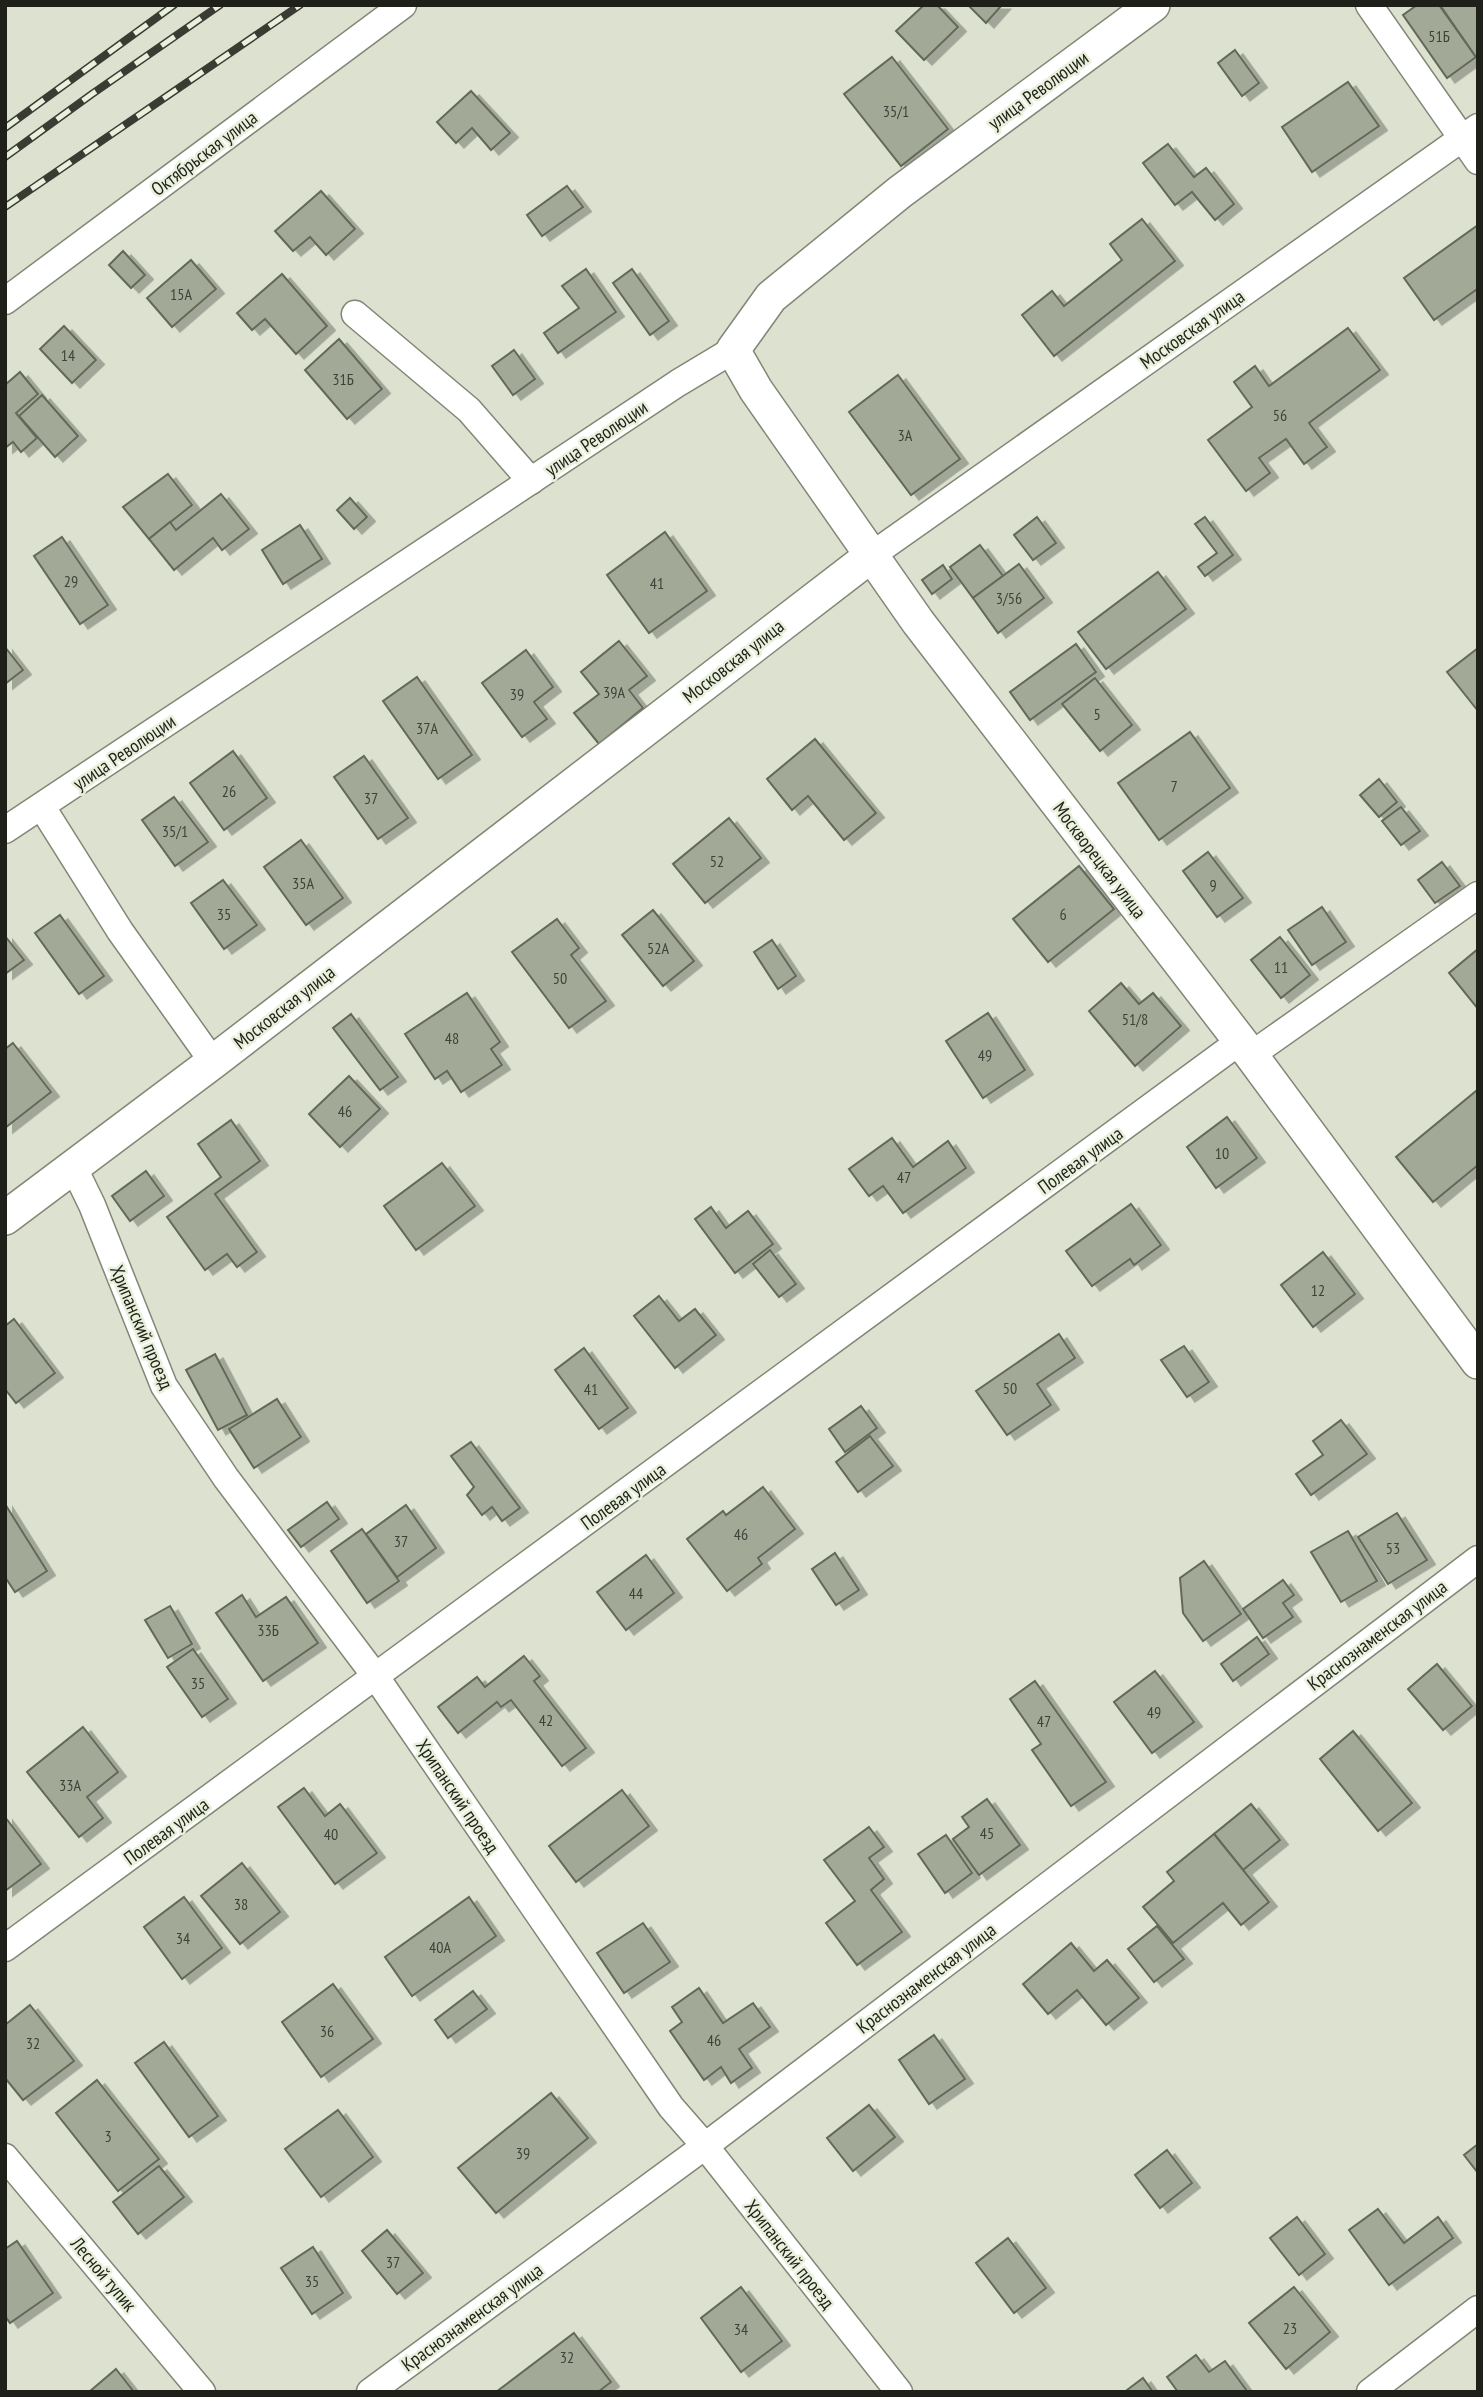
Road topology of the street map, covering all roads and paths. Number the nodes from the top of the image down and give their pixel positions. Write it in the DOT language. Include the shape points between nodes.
graph roads {
  1 [pos="403,5"];
  2 [pos="1153,5"];
  3 [pos="1369,5"];
  4 [pos="1470,133"];
  5 [pos="1478,161"];
  6 [pos="5,302"];
  7 [pos="355,314"];
  8 [pos="733,350"];
  9 [pos="531,481"];
  10 [pos="872,555"];
  11 [pos="42,807"];
  12 [pos="5,830"];
  13 [pos="1478,895"];
  14 [pos="1245,1049"];
  15 [pos="213,1062"];
  16 [pos="73,1166"];
  17 [pos="5,1218"];
  18 [pos="1478,1362"];
  19 [pos="1478,1559"];
  20 [pos="376,1677"];
  21 [pos="5,1948"];
  22 [pos="705,2146"];
  23 [pos="5,2157"];
  24 [pos="1478,2309"];
  25 [pos="202,2392"];
  26 [pos="370,2392"];
  27 [pos="899,2392"];
  28 [pos="1370,2392"];
  1 -- 6 [label="street, Октябрьская улица"];
  2 -- 8 [label="street, улица Революции" via="900,192 771,297"];
  3 -- 4 [label="street"];
  4 -- 5 [label="street"];
  4 -- 10 [label="street, Московская улица"];
  7 -- 9 [label="street" via="469,410"];
  8 -- 9 [label="street, улица Революции"];
  8 -- 10 [label="street, Москворецкая улица"];
  9 -- 11 [label="street, улица Революции"];
  10 -- 14 [label="street, Москворецкая улица" via="918,622"];
  10 -- 15 [label="street, Московская улица"];
  11 -- 12 [label="street, улица Революции"];
  11 -- 15 [label="street" via="120,931"];
  13 -- 14 [label="street, Полевая улица"];
  14 -- 18 [label="street, Москворецкая улица"];
  14 -- 20 [label="street, Полевая улица"];
  15 -- 16 [label="street, Московская улица"];
  16 -- 17 [label="street, Московская улица"];
  16 -- 20 [label="street, Хрипанский проезд" via="164,1386 226,1478"];
  19 -- 22 [label="street, Краснознаменская улица"];
  20 -- 21 [label="street, Полевая улица"];
  20 -- 22 [label="street, Хрипанский проезд" via="671,2108"];
  22 -- 26 [label="street, Краснознаменская улица"];
  22 -- 27 [label="street, Хрипанский проезд"];
  23 -- 25 [label="street, Лесной тупик"];
  24 -- 28 [label="street"];
}
